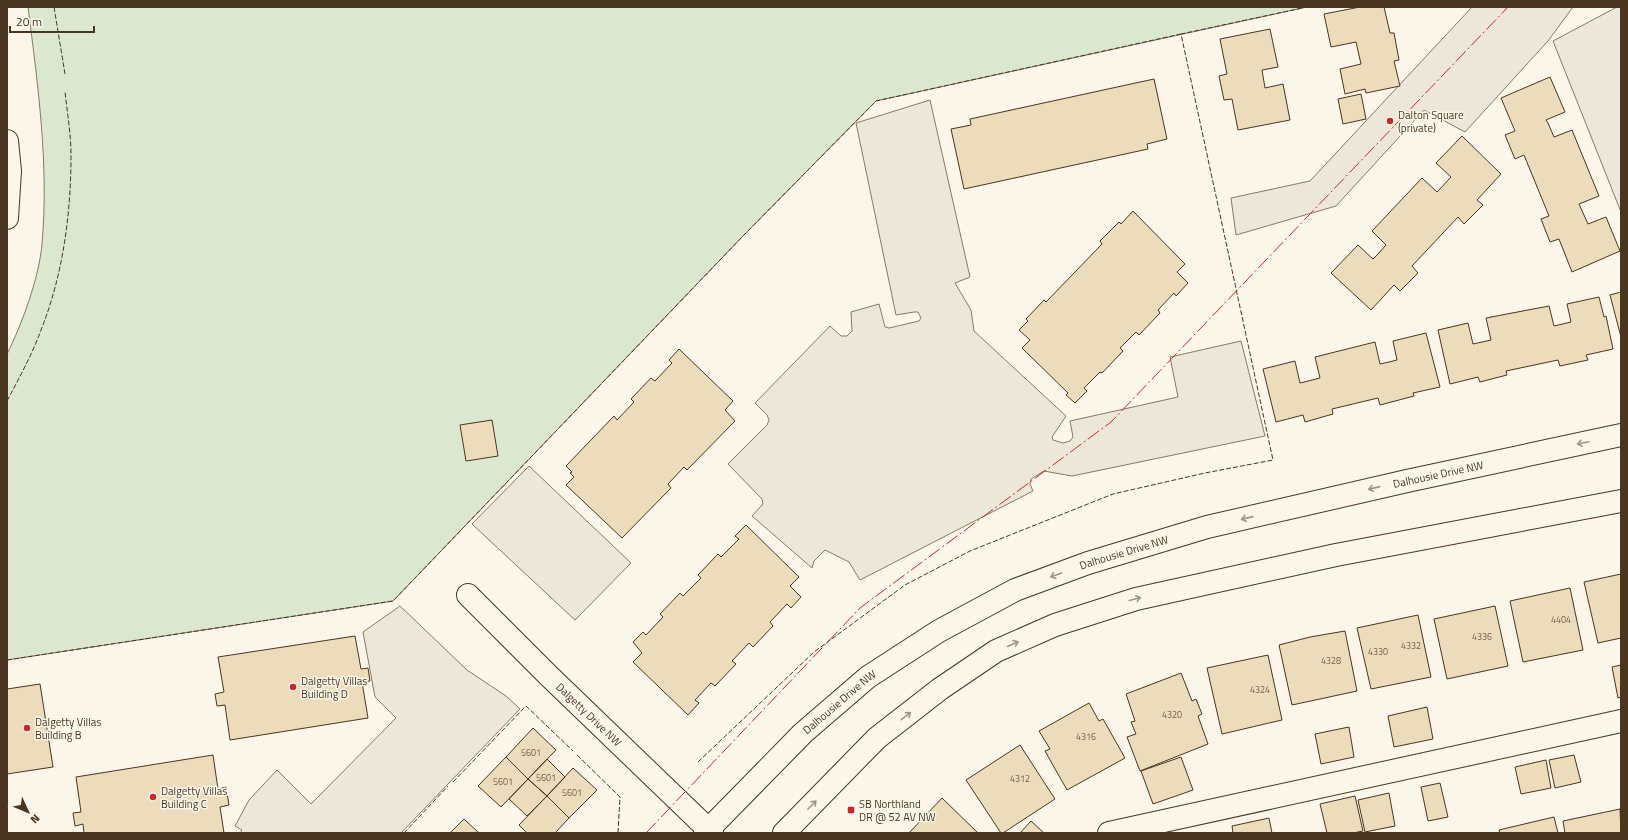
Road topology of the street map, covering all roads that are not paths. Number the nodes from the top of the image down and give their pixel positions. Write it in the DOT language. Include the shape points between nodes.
graph roads {
  1 [pos="7,141"];
  2 [pos="7,218"];
  3 [pos="1621,435"];
  4 [pos="1621,501"];
  5 [pos="468,595"];
  6 [pos="1621,721"];
  7 [pos="708,832"];
  8 [pos="784,833"];
  9 [pos="1109,833"];
  1 -- 2 [label="street" via="10,171"];
  3 -- 7 [label="street, Dalhousie Drive NW, one-way" via="1407,480 1207,527 1088,563 1015,590 939,631 868,677 803,733"];
  8 -- 4 [label="street, one-way" via="878,738 940,689 996,652 1055,625 1143,597 1336,555"];
  5 -- 7 [label="street, Dalgetty Drive NW"];
  6 -- 9 [label="street"];
}
